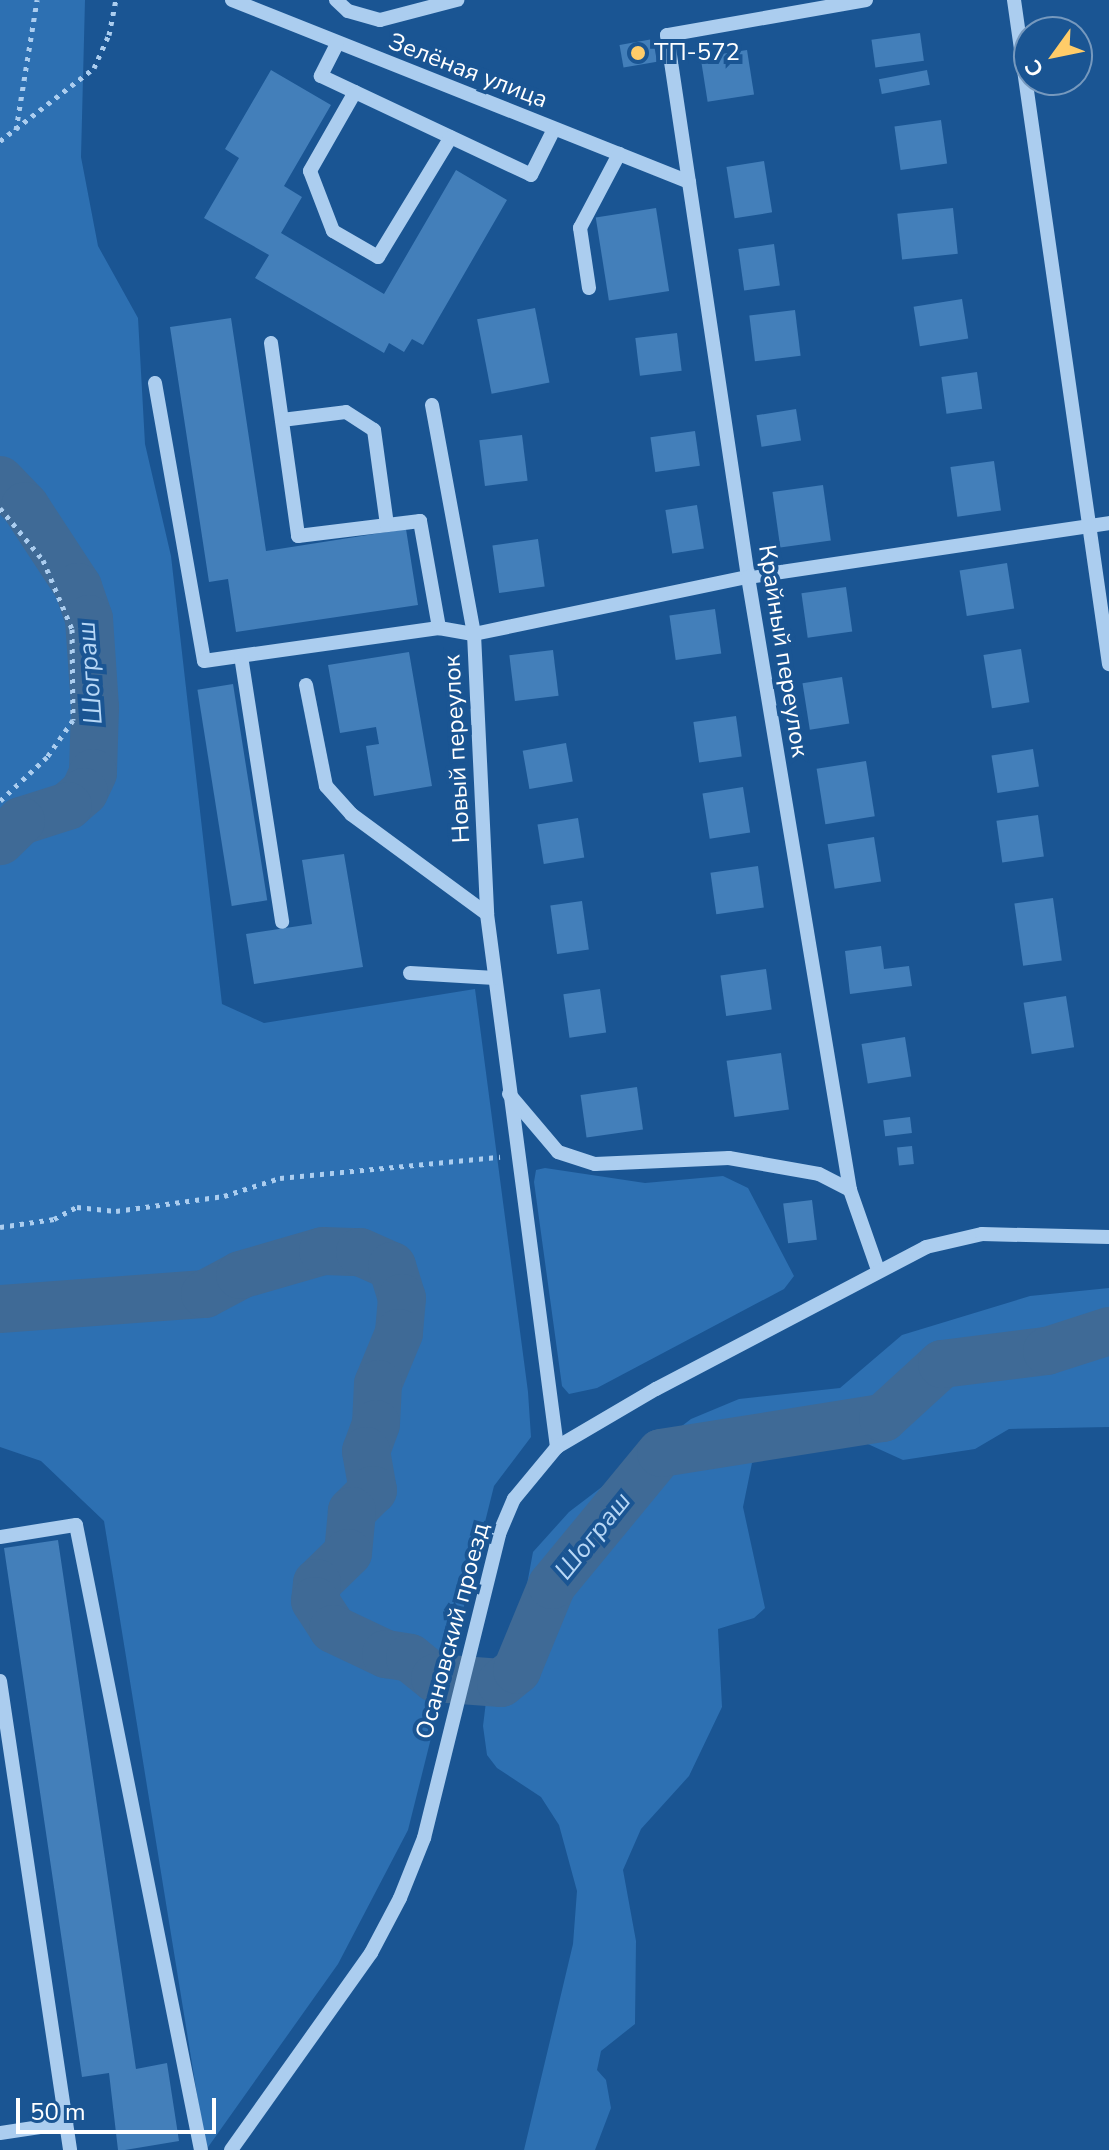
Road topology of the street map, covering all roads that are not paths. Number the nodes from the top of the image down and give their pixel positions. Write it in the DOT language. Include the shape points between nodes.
graph roads {
  1 [pos="232,0"];
  2 [pos="336,0"];
  3 [pos="457,0"];
  4 [pos="866,0"];
  5 [pos="1014,0"];
  6 [pos="337,44"];
  7 [pos="355,92"];
  8 [pos="554,129"];
  9 [pos="451,137"];
  10 [pos="619,154"];
  11 [pos="689,182"];
  12 [pos="589,288"];
  13 [pos="271,343"];
  14 [pos="155,383"];
  15 [pos="432,405"];
  16 [pos="282,420"];
  17 [pos="1109,523"];
  18 [pos="387,525"];
  19 [pos="1088,525"];
  20 [pos="748,577"];
  21 [pos="439,628"];
  22 [pos="474,634"];
  23 [pos="241,656"];
  24 [pos="1109,664"];
  25 [pos="306,685"];
  26 [pos="487,914"];
  27 [pos="282,922"];
  28 [pos="410,973"];
  29 [pos="495,978"];
  30 [pos="509,1093"];
  31 [pos="850,1190"];
  32 [pos="1109,1237"];
  33 [pos="878,1270"];
  34 [pos="557,1447"];
  35 [pos="0,1537"];
  36 [pos="0,1681"];
  37 [pos="66,2123"];
  38 [pos="0,2133"];
  39 [pos="236,2146"];
  40 [pos="70,2150"];
  41 [pos="201,2150"];
  1 -- 6 [label="street, Зелёная улица"];
  2 -- 3 [label="street" via="348,11 380,20"];
  4 -- 11 [label="street, Крайный переулок" via="667,35"];
  5 -- 19 [label="street"];
  6 -- 7 [label="street" via="321,76"];
  6 -- 8 [label="street, Зелёная улица"];
  7 -- 9 [label="street"];
  7 -- 9 [label="street" via="310,171 333,231 378,257"];
  8 -- 9 [label="street" via="531,175"];
  8 -- 10 [label="street, Зелёная улица"];
  10 -- 11 [label="street, Зелёная улица"];
  10 -- 12 [label="street" via="580,228"];
  11 -- 20 [label="street, Крайный переулок"];
  13 -- 16 [label="street"];
  14 -- 23 [label="street" via="204,661"];
  15 -- 22 [label="street, Новый переулок"];
  16 -- 18 [label="street" via="346,412 374,430"];
  16 -- 18 [label="street" via="298,536"];
  17 -- 19 [label="street"];
  18 -- 21 [label="street" via="420,521"];
  19 -- 20 [label="street"];
  19 -- 24 [label="street"];
  20 -- 22 [label="street"];
  20 -- 31 [label="street, Крайный переулок"];
  21 -- 22 [label="street"];
  21 -- 23 [label="street"];
  22 -- 26 [label="street, Новый переулок"];
  23 -- 27 [label="street"];
  25 -- 26 [label="street" via="326,786 351,814"];
  26 -- 29 [label="street, Новый переулок"];
  28 -- 29 [label="street"];
  29 -- 30 [label="street, Новый переулок"];
  30 -- 31 [label="street" via="558,1152 595,1164 729,1158 795,1168"];
  30 -- 34 [label="street, Новый переулок"];
  31 -- 33 [label="street, Крайный переулок"];
  32 -- 33 [label="street, Осановский проезд" via="982,1234 926,1247"];
  33 -- 34 [label="street, Осановский проезд"];
  34 -- 39 [label="street, Осановский проезд" via="514,1499 452,1712 424,1838 400,1898 371,1953"];
  35 -- 41 [label="street" via="76,1525"];
  36 -- 37 [label="street"];
  37 -- 38 [label="street"];
  37 -- 40 [label="street"];
}
